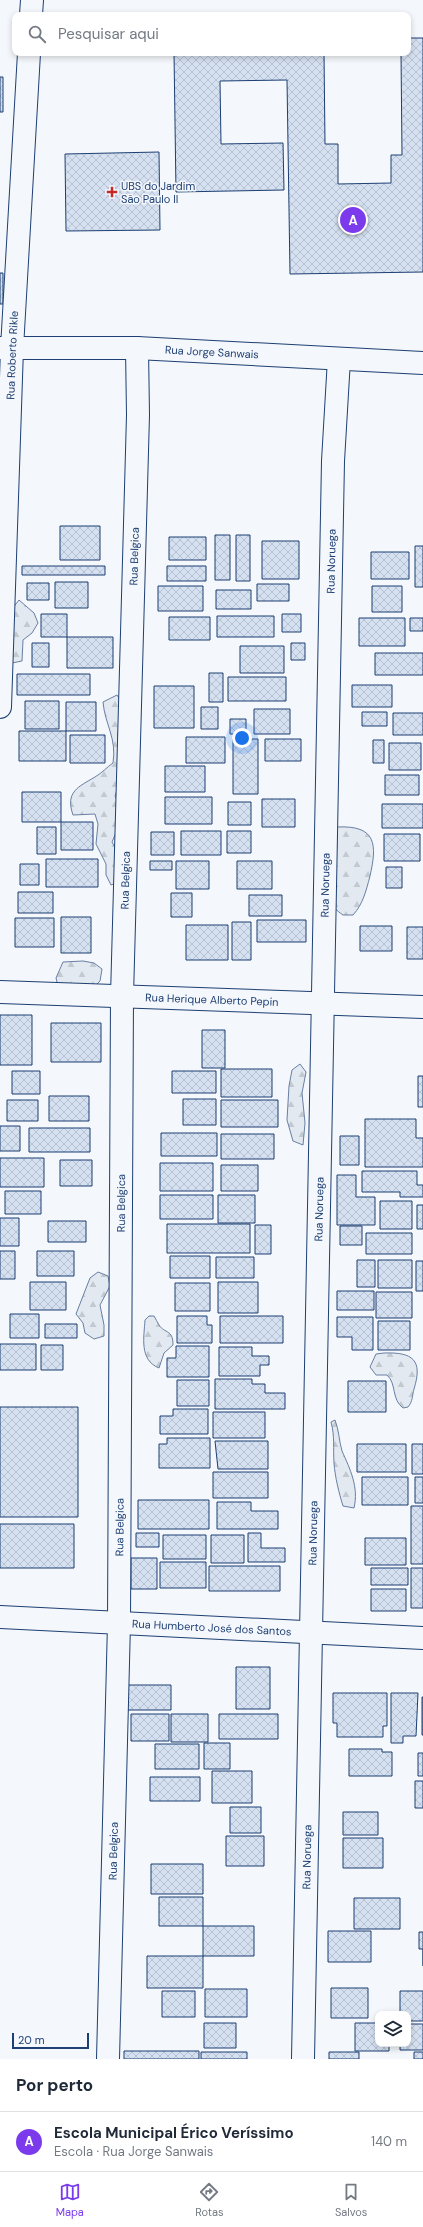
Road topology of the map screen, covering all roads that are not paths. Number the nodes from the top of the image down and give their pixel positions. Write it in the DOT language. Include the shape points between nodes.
graph roads {
  1 [pos="32,0"];
  2 [pos="31,12"];
  3 [pos="29,56"];
  4 [pos="6,348"];
  5 [pos="137,348"];
  6 [pos="340,359"];
  7 [pos="423,363"];
  8 [pos="0,707"];
  9 [pos="0,992"];
  10 [pos="122,996"];
  11 [pos="321,1004"];
  12 [pos="423,1007"];
  13 [pos="0,1617"];
  14 [pos="119,1623"];
  15 [pos="312,1633"];
  16 [pos="423,1638"];
  17 [pos="108,2059"];
  18 [pos="303,2059"];
  1 -- 2 [label="street"];
  3 -- 4 [label="street, Rua Roberto Rikle"];
  4 -- 5 [label="street, Rua Jorge Sanwais"];
  4 -- 8 [label="street, Rua Roberto Rikle"];
  5 -- 6 [label="street, Rua Jorge Sanwais"];
  5 -- 10 [label="street, Rua Belgica" via="138,415"];
  6 -- 7 [label="street, Rua Jorge Sanwais"];
  6 -- 11 [label="street, Rua Noruega" via="333,461"];
  9 -- 10 [label="street, Rua Herique Alberto Pepin"];
  10 -- 11 [label="street, Rua Herique Alberto Pepin"];
  10 -- 14 [label="street, Rua Belgica"];
  11 -- 12 [label="street, Rua Herique Alberto Pepin"];
  11 -- 15 [label="street, Rua Noruega"];
  13 -- 14 [label="street, Rua Humberto José dos Santos"];
  14 -- 15 [label="street, Rua Humberto José dos Santos"];
  14 -- 17 [label="street, Rua Belgica"];
  15 -- 16 [label="street, Rua Humberto José dos Santos"];
  15 -- 18 [label="street, Rua Noruega"];
}
